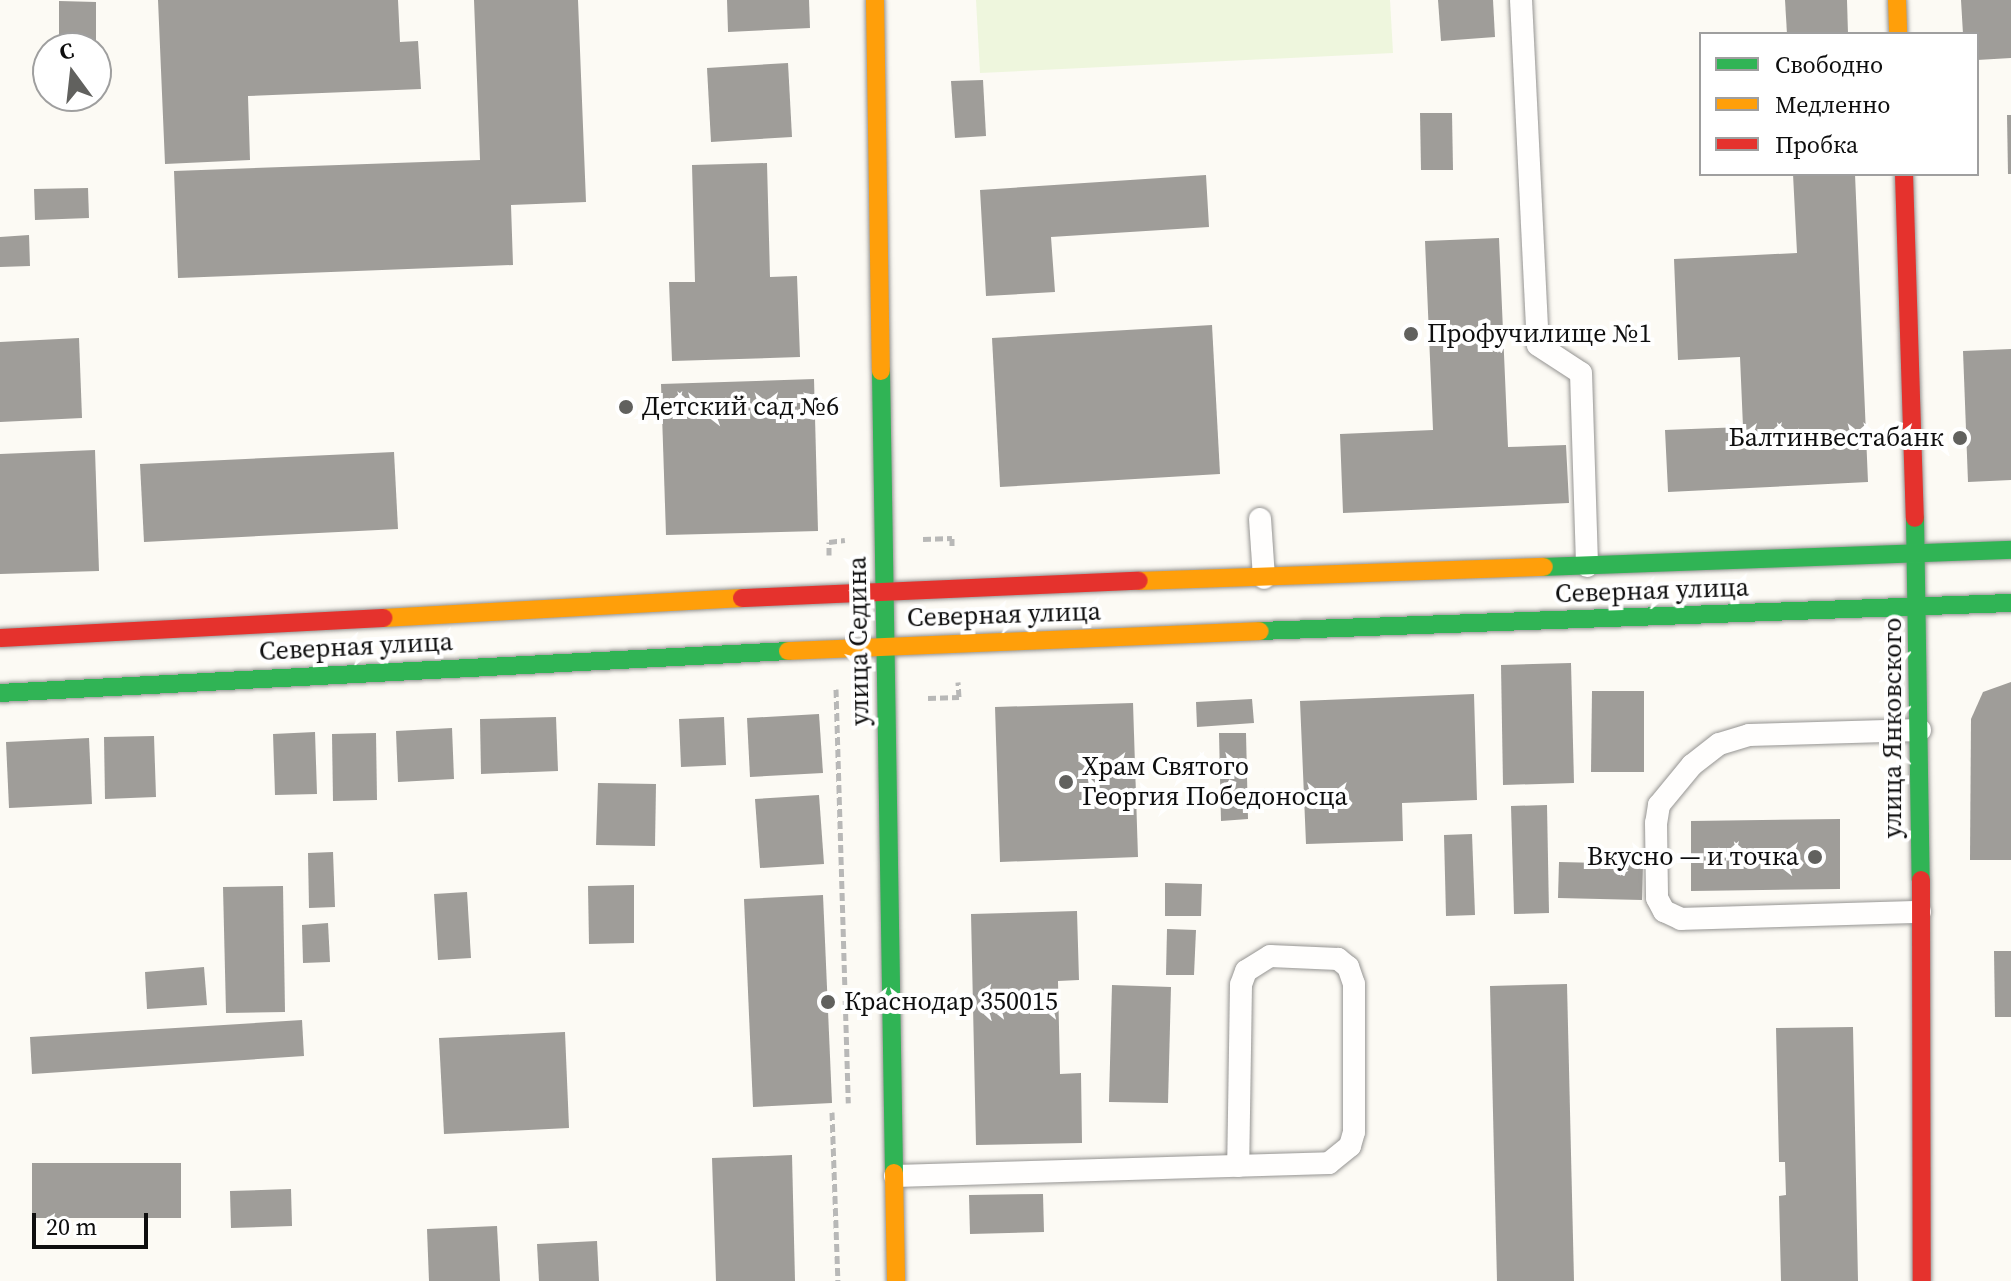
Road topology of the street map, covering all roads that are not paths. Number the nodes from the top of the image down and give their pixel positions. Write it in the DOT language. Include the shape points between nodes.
graph roads {
  1 [pos="875,0"];
  2 [pos="1521,0"];
  3 [pos="1897,0"];
  4 [pos="1898,32"];
  5 [pos="1904,176"];
  6 [pos="1260,519"];
  7 [pos="2011,550"];
  8 [pos="1917,554"];
  9 [pos="1587,566"];
  10 [pos="1264,578"];
  11 [pos="892,591"];
  12 [pos="2011,603"];
  13 [pos="1919,608"];
  14 [pos="0,638"];
  15 [pos="893,646"];
  16 [pos="0,693"];
  17 [pos="1920,730"];
  18 [pos="1920,912"];
  19 [pos="1238,1166"];
  20 [pos="895,1176"];
  21 [pos="896,1281"];
  22 [pos="1922,1281"];
  1 -- 11 [label="main road, улица Седина"];
  2 -- 9 [label="lane" via="1538,345 1581,373"];
  3 -- 4 [label="main road"];
  5 -- 8 [label="main road, улица Янковского"];
  6 -- 10 [label="lane"];
  7 -- 8 [label="main road, Северная улица"];
  8 -- 9 [label="main road, Северная улица"];
  8 -- 13 [label="main road, улица Янковского"];
  9 -- 10 [label="main road, Северная улица"];
  10 -- 11 [label="main road, Северная улица"];
  11 -- 14 [label="main road, Северная улица"];
  11 -- 15 [label="main road, улица Седина"];
  12 -- 13 [label="main road, Северная улица"];
  13 -- 15 [label="main road, Северная улица"];
  13 -- 17 [label="main road, улица Янковского"];
  15 -- 16 [label="main road, Северная улица"];
  15 -- 20 [label="main road, улица Седина"];
  17 -- 18 [label="main road, улица Янковского"];
  17 -- 18 [label="lane" via="1749,735 1719,744 1692,765 1659,805 1656,823 1657,898 1664,911 1681,919"];
  18 -- 22 [label="main road, улица Янковского"];
  19 -- 19 [label="lane" via="1329,1163 1350,1146 1354,984 1348,967 1338,959 1270,956 1246,971 1241,985"];
  19 -- 20 [label="lane"];
  20 -- 21 [label="main road, улица Седина"];
}
